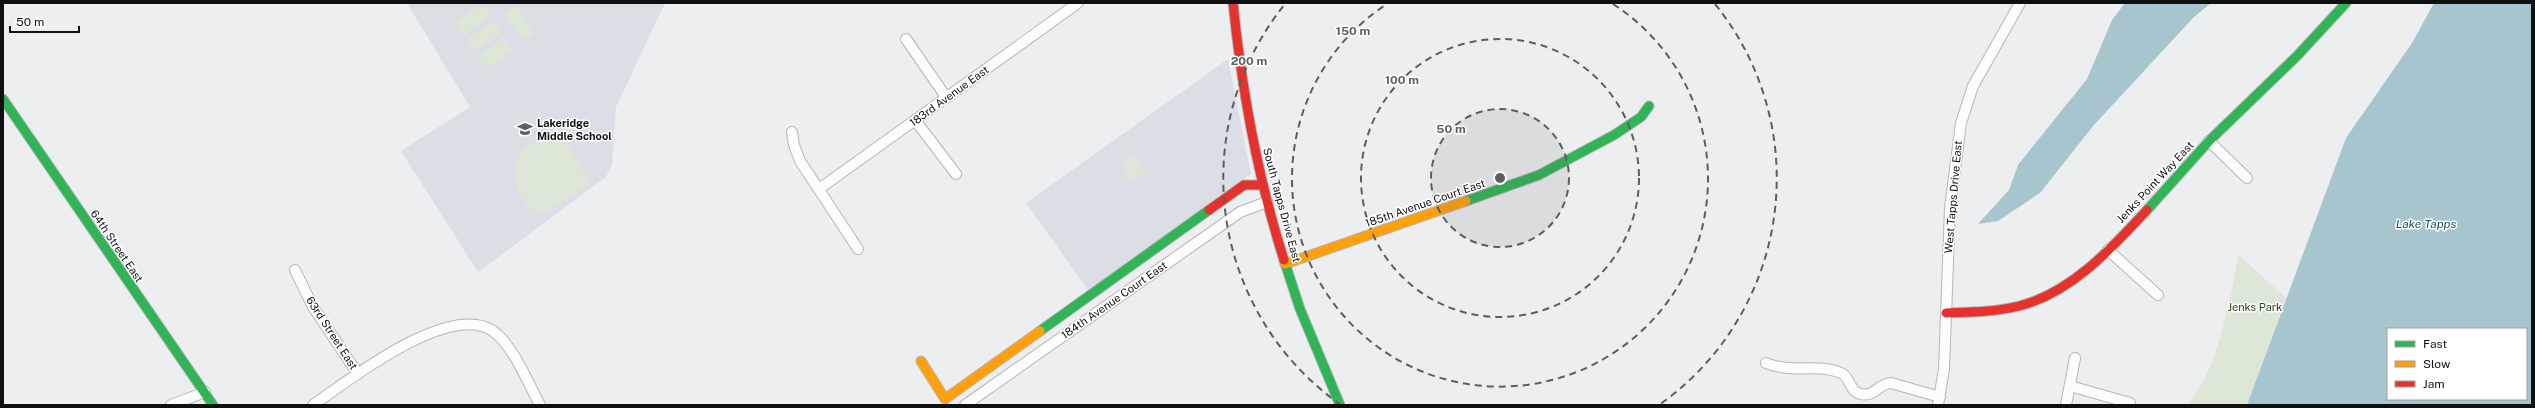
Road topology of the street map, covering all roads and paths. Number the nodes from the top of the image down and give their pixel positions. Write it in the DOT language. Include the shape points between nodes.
graph roads {
  1 [pos="1078,3"];
  2 [pos="1233,3"];
  3 [pos="2020,3"];
  4 [pos="2346,3"];
  5 [pos="906,39"];
  6 [pos="946,97"];
  7 [pos="3,99"];
  8 [pos="1649,106"];
  9 [pos="915,120"];
  10 [pos="792,132"];
  11 [pos="2209,140"];
  12 [pos="956,174"];
  13 [pos="2247,178"];
  14 [pos="1263,185"];
  15 [pos="819,188"];
  16 [pos="1267,202"];
  17 [pos="858,249"];
  18 [pos="2108,250"];
  19 [pos="1285,264"];
  20 [pos="295,270"];
  21 [pos="2158,295"];
  22 [pos="1946,313"];
  23 [pos="2075,358"];
  24 [pos="920,361"];
  25 [pos="1766,363"];
  26 [pos="358,374"];
  27 [pos="2070,386"];
  28 [pos="205,392"];
  29 [pos="1939,401"];
  30 [pos="2130,403"];
  31 [pos="171,405"];
  32 [pos="213,405"];
  33 [pos="313,405"];
  34 [pos="540,405"];
  35 [pos="967,405"];
  36 [pos="1340,405"];
  37 [pos="2066,405"];
  1 -- 6 [label="street, 183rd Avenue East"];
  2 -- 14 [label="street, South Tapps Drive East" via="1248,115"];
  3 -- 22 [label="street, West Tapps Drive East" via="1973,86 1961,123 1950,208"];
  4 -- 11 [label="street, Jenks Point Way East" via="2316,39"];
  5 -- 6 [label="street"];
  6 -- 9 [label="street, 183rd Avenue East"];
  7 -- 28 [label="street, 64th Street East"];
  8 -- 19 [label="street, 185th Avenue Court East" via="1641,117 1614,136 1539,175"];
  9 -- 12 [label="street"];
  9 -- 15 [label="street, 183rd Avenue East"];
  10 -- 15 [label="street" via="800,161"];
  11 -- 13 [label="street"];
  11 -- 18 [label="street, Jenks Point Way East"];
  14 -- 16 [label="street, South Tapps Drive East"];
  14 -- 24 [label="street" via="1244,185 944,399"];
  15 -- 17 [label="street"];
  16 -- 19 [label="street, South Tapps Drive East"];
  16 -- 35 [label="street, 184th Avenue Court East" via="1240,212"];
  18 -- 21 [label="street"];
  18 -- 22 [label="street, Jenks Point Way East" via="2071,282 2043,297 1998,311"];
  19 -- 36 [label="street, South Tapps Drive East"];
  20 -- 26 [label="street, 63rd Street East" via="313,307"];
  22 -- 29 [label="street, West Tapps Drive East" via="1944,369"];
  23 -- 27 [label="street"];
  25 -- 29 [label="street" via="1778,368 1841,372 1847,377 1853,389 1862,394 1873,393 1881,385 1891,383"];
  26 -- 33 [label="street"];
  26 -- 34 [label="street" via="398,348 433,332 464,326 485,327 492,330 509,348"];
  27 -- 30 [label="street"];
  27 -- 37 [label="street"];
  28 -- 31 [label="street"];
  28 -- 32 [label="street, 64th Street East"];
}
